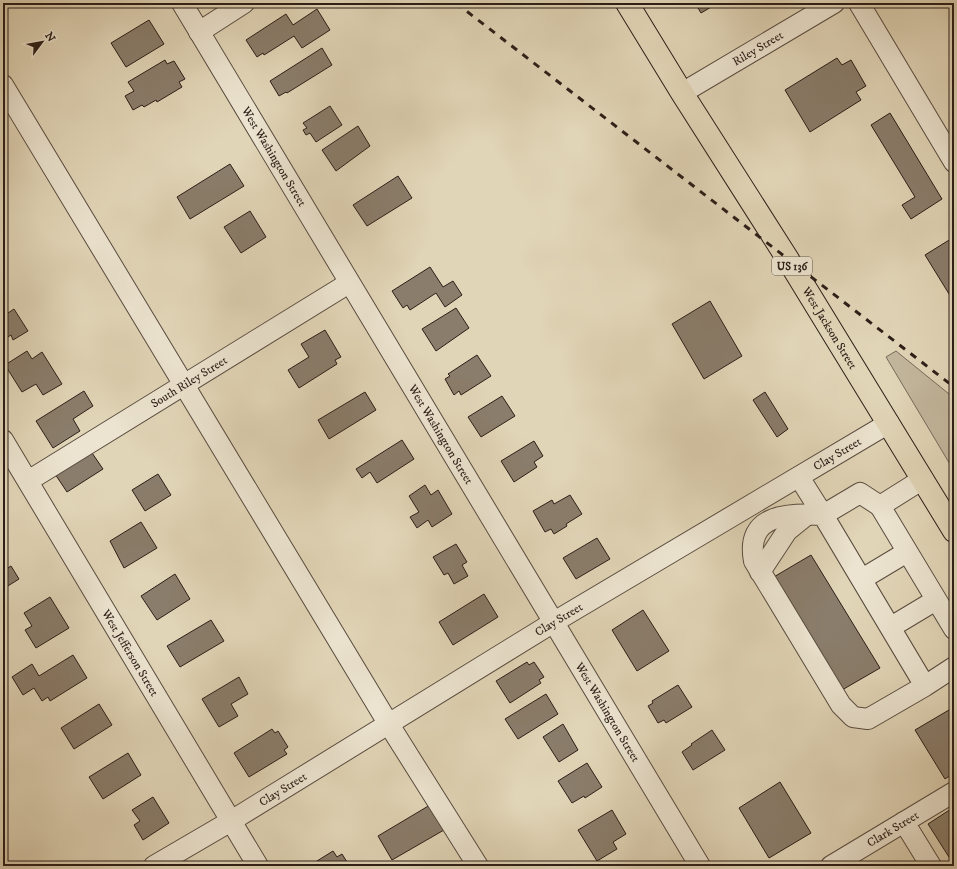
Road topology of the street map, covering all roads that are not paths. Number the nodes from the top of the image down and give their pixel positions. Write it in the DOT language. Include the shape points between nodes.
graph roads {
  1 [pos="182,3"];
  2 [pos="244,3"];
  3 [pos="627,3"];
  4 [pos="834,3"];
  5 [pos="859,3"];
  6 [pos="199,32"];
  7 [pos="3,85"];
  8 [pos="682,93"];
  9 [pos="954,162"];
  10 [pos="349,283"];
  11 [pos="184,385"];
  12 [pos="889,423"];
  13 [pos="3,440"];
  14 [pos="799,476"];
  15 [pos="923,479"];
  16 [pos="28,481"];
  17 [pos="880,506"];
  18 [pos="815,515"];
  19 [pos="954,531"];
  20 [pos="907,552"];
  21 [pos="862,579"];
  22 [pos="936,600"];
  23 [pos="554,622"];
  24 [pos="890,627"];
  25 [pos="954,629"];
  26 [pos="954,667"];
  27 [pos="925,686"];
  28 [pos="388,723"];
  29 [pos="954,792"];
  30 [pos="231,821"];
  31 [pos="904,822"];
  32 [pos="154,866"];
  33 [pos="258,866"];
  34 [pos="478,866"];
  35 [pos="700,866"];
  36 [pos="831,866"];
  37 [pos="931,866"];
  1 -- 6 [label="street, West Washington Street"];
  2 -- 6 [label="street"];
  3 -- 8 [label="main road, West Jackson Street / US 136"];
  4 -- 8 [label="street, Riley Street"];
  5 -- 9 [label="street"];
  6 -- 10 [label="street, West Washington Street"];
  7 -- 11 [label="street"];
  8 -- 12 [label="main road, West Jackson Street / US 136" via="788,258"];
  10 -- 11 [label="street, South Riley Street"];
  10 -- 23 [label="street, West Washington Street"];
  11 -- 16 [label="street, South Riley Street"];
  11 -- 28 [label="street"];
  12 -- 14 [label="street, Clay Street"];
  12 -- 15 [label="main road, West Jackson Street / US 136"];
  13 -- 16 [label="street, West Jefferson Street"];
  14 -- 18 [label="street"];
  14 -- 23 [label="street, Clay Street"];
  15 -- 17 [label="street"];
  15 -- 19 [label="main road, West Jackson Street / US 136"];
  16 -- 30 [label="street, West Jefferson Street"];
  17 -- 18 [label="street" via="860,493"];
  17 -- 20 [label="street"];
  18 -- 21 [label="street"];
  18 -- 27 [label="street" via="793,514 766,521 755,534 751,547 760,572 841,705 853,717 868,719"];
  20 -- 21 [label="street"];
  20 -- 22 [label="street"];
  21 -- 24 [label="street"];
  22 -- 24 [label="street"];
  22 -- 25 [label="street"];
  23 -- 28 [label="street, Clay Street"];
  23 -- 35 [label="street, West Washington Street"];
  24 -- 27 [label="street"];
  26 -- 27 [label="street"];
  28 -- 30 [label="street, Clay Street"];
  28 -- 34 [label="street"];
  29 -- 31 [label="street, Clark Street"];
  30 -- 32 [label="street, Clay Street"];
  30 -- 33 [label="street, West Jefferson Street"];
  31 -- 36 [label="street, Clark Street"];
  31 -- 37 [label="street"];
}
